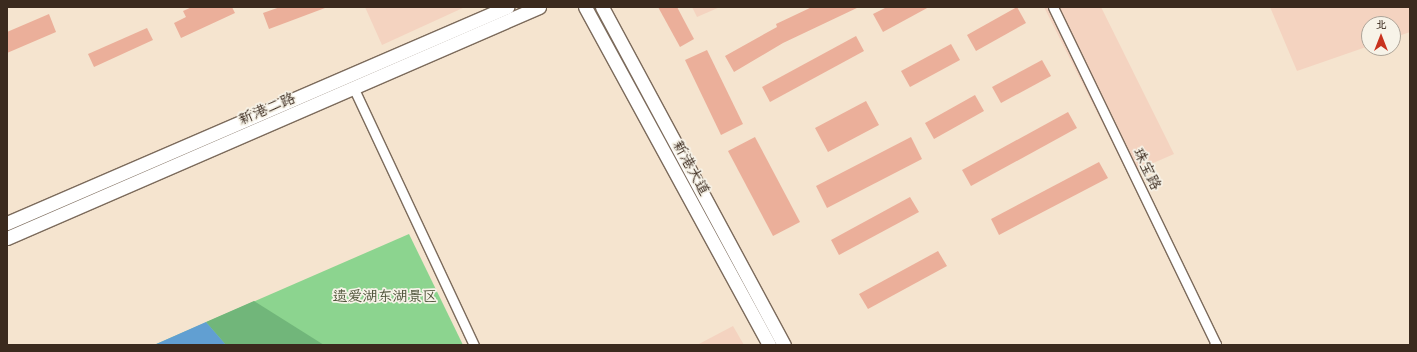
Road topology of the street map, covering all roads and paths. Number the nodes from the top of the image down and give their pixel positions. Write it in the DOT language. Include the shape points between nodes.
graph roads {
  1 [pos="507,7"];
  2 [pos="539,7"];
  3 [pos="585,7"];
  4 [pos="602,7"];
  5 [pos="1053,7"];
  6 [pos="354,89"];
  7 [pos="7,223"];
  8 [pos="7,238"];
  9 [pos="1215,344"];
  10 [pos="474,345"];
  11 [pos="769,345"];
  12 [pos="784,345"];
  1 -- 7 [label="main road, 新港二路"];
  2 -- 6 [label="main road, 新港二路"];
  3 -- 11 [label="main road, 新港大道"];
  4 -- 12 [label="main road, 新港大道"];
  5 -- 9 [label="street, 珠宝路"];
  6 -- 8 [label="main road, 新港二路"];
  6 -- 10 [label="street"];
}
